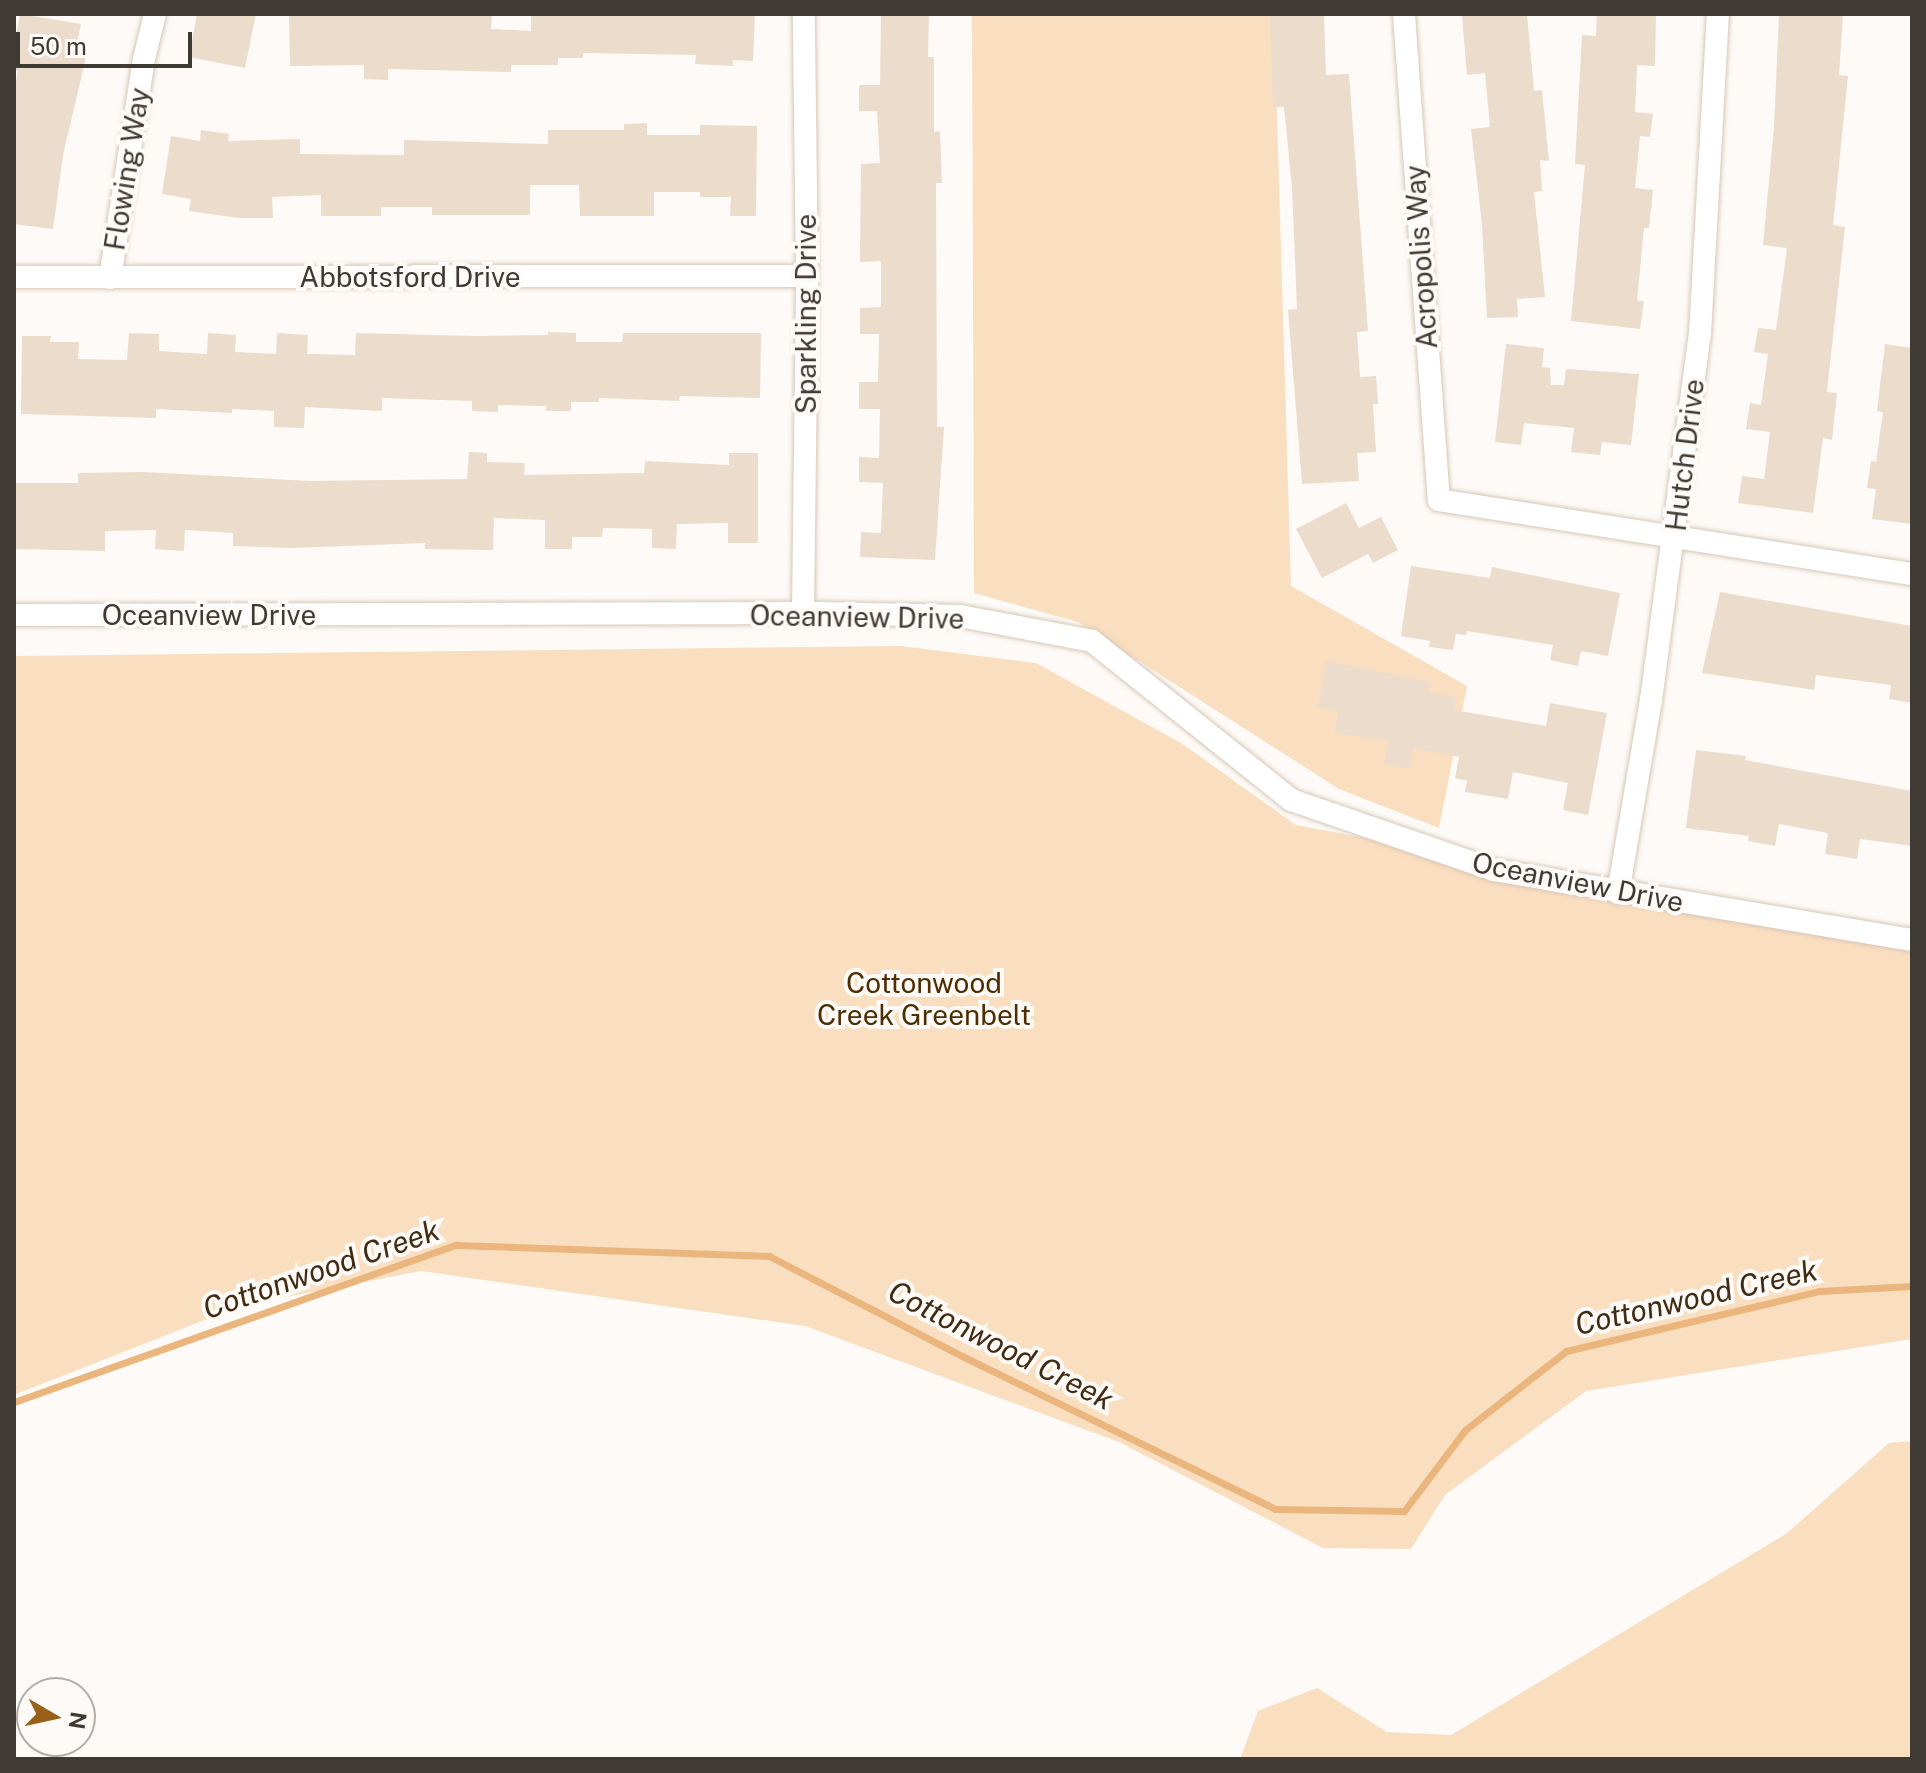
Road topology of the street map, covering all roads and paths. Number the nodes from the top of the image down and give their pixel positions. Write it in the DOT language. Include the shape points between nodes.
graph roads {
  1 [pos="155,14"];
  2 [pos="804,14"];
  3 [pos="1404,14"];
  4 [pos="1718,14"];
  5 [pos="807,276"];
  6 [pos="14,277"];
  7 [pos="110,278"];
  8 [pos="1674,538"];
  9 [pos="1912,574"];
  10 [pos="803,614"];
  11 [pos="14,615"];
  12 [pos="1618,893"];
  13 [pos="1912,940"];
  1 -- 7 [label="street, Flowing Way"];
  2 -- 5 [label="street, Sparkling Drive"];
  3 -- 8 [label="street, Acropolis Way" via="1439,500"];
  4 -- 8 [label="street, Hutch Drive" via="1700,334"];
  5 -- 7 [label="street, Abbotsford Drive"];
  5 -- 10 [label="street, Sparkling Drive"];
  6 -- 7 [label="street, Abbotsford Drive"];
  8 -- 9 [label="street"];
  8 -- 12 [label="street, Hutch Drive"];
  10 -- 11 [label="street, Oceanview Drive"];
  10 -- 12 [label="street, Oceanview Drive" via="960,616 1092,641 1291,800 1494,870"];
  12 -- 13 [label="street, Oceanview Drive"];
}
